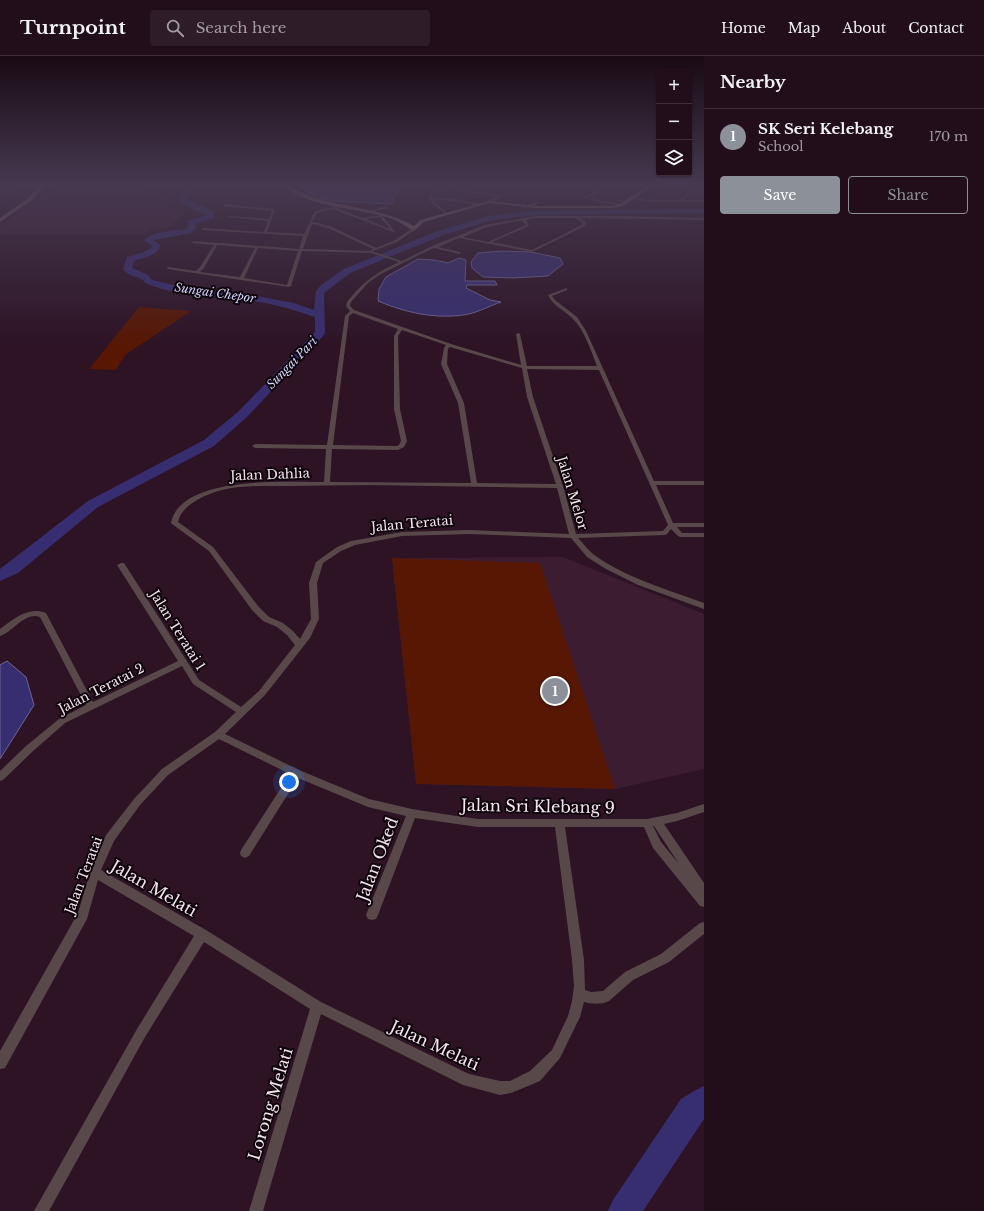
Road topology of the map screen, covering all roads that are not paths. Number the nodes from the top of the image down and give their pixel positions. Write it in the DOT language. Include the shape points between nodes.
graph roads {
  1 [pos="304,238"];
  2 [pos="352,238"];
  3 [pos="456,238"];
  4 [pos="462,238"];
  5 [pos="499,238"];
  6 [pos="559,238"];
  7 [pos="400,239"];
  8 [pos="193,242"];
  9 [pos="488,243"];
  10 [pos="216,244"];
  11 [pos="257,247"];
  12 [pos="433,247"];
  13 [pos="376,249"];
  14 [pos="300,250"];
  15 [pos="459,253"];
  16 [pos="372,254"];
  17 [pos="402,262"];
  18 [pos="168,268"];
  19 [pos="197,272"];
  20 [pos="241,279"];
  21 [pos="566,289"];
  22 [pos="352,310"];
  23 [pos="401,328"];
  24 [pos="518,334"];
  25 [pos="449,345"];
  26 [pos="524,367"];
  27 [pos="600,368"];
  28 [pos="256,446"];
  29 [pos="331,448"];
  30 [pos="652,483"];
  31 [pos="704,483"];
  32 [pos="327,484"];
  33 [pos="474,484"];
  34 [pos="560,486"];
  35 [pos="671,525"];
  36 [pos="704,526"];
  37 [pos="704,535"];
  38 [pos="573,536"];
  39 [pos="121,565"];
  40 [pos="704,606"];
  41 [pos="0,633"];
  42 [pos="300,645"];
  43 [pos="183,662"];
  44 [pos="91,706"];
  45 [pos="242,712"];
  46 [pos="218,735"];
  47 [pos="296,773"];
  48 [pos="0,777"];
  49 [pos="704,808"];
  50 [pos="412,813"];
  51 [pos="652,822"];
  52 [pos="559,823"];
  53 [pos="245,853"];
  54 [pos="95,872"];
  55 [pos="704,892"];
  56 [pos="704,902"];
  57 [pos="372,915"];
  58 [pos="704,927"];
  59 [pos="202,934"];
  60 [pos="579,994"];
  61 [pos="317,1006"];
  62 [pos="0,1063"];
  63 [pos="40,1211"];
  64 [pos="256,1211"];
  1 -- 14 [label="street"];
  2 -- 13 [label="street"];
  3 -- 12 [label="street"];
  4 -- 9 [label="street"];
  5 -- 9 [label="street"];
  6 -- 9 [label="street" via="528,251"];
  7 -- 13 [label="street"];
  8 -- 10 [label="street"];
  10 -- 11 [label="street"];
  10 -- 19 [label="street"];
  11 -- 14 [label="street"];
  11 -- 20 [label="street"];
  12 -- 15 [label="street"];
  12 -- 17 [label="street"];
  13 -- 16 [label="street"];
  14 -- 16 [label="street"];
  14 -- 20 [label="street" via="289,286"];
  16 -- 17 [label="street"];
  17 -- 22 [label="street" via="368,282 349,302 348,306"];
  18 -- 19 [label="street"];
  19 -- 20 [label="street"];
  21 -- 27 [label="street" via="550,295 553,301 578,321"];
  22 -- 23 [label="street"];
  22 -- 29 [label="street" via="347,316"];
  23 -- 25 [label="street"];
  23 -- 29 [label="street" via="396,336 396,388 397,409 404,441 402,446"];
  24 -- 26 [label="street, Jalan Melor"];
  25 -- 26 [label="street"];
  25 -- 33 [label="street" via="446,348 444,364 461,403"];
  26 -- 27 [label="street"];
  26 -- 34 [label="street, Jalan Melor" via="530,396"];
  27 -- 30 [label="street"];
  28 -- 29 [label="street"];
  29 -- 32 [label="street"];
  30 -- 31 [label="street"];
  30 -- 35 [label="street"];
  32 -- 33 [label="street, Jalan Dahlia"];
  32 -- 42 [label="street, Jalan Dahlia" via="224,488 198,497 174,518 174,523 211,549 255,608 266,619 290,632"];
  33 -- 34 [label="street, Jalan Dahlia"];
  34 -- 38 [label="street, Jalan Melor"];
  35 -- 36 [label="street"];
  35 -- 37 [label="street" via="680,535"];
  35 -- 38 [label="street, Jalan Teratai" via="665,533"];
  38 -- 40 [label="street, Jalan Melor" via="590,555 620,573"];
  38 -- 42 [label="street, Jalan Teratai" via="448,532 402,534 353,543 320,562 313,583 315,619"];
  39 -- 43 [label="street, Jalan Teratai 1"];
  41 -- 44 [label="street" via="28,614 36,612 43,615"];
  42 -- 45 [label="street, Jalan Teratai" via="262,693"];
  43 -- 44 [label="street, Jalan Teratai 2"];
  43 -- 45 [label="street, Jalan Teratai 1" via="201,686"];
  44 -- 48 [label="street, Jalan Teratai 2" via="62,721"];
  45 -- 46 [label="street, Jalan Teratai"];
  46 -- 47 [label="street, Jalan Sri Klebang 9"];
  46 -- 54 [label="street, Jalan Teratai" via="165,772 137,802 110,838"];
  47 -- 50 [label="street, Jalan Sri Klebang 9" via="368,803"];
  47 -- 53 [label="street"];
  49 -- 51 [label="street, Jalan Sri Klebang 9"];
  50 -- 52 [label="street, Jalan Sri Klebang 9" via="478,823"];
  50 -- 57 [label="street, Jalan Oked"];
  51 -- 52 [label="street, Jalan Sri Klebang 9"];
  51 -- 55 [label="street"];
  51 -- 56 [label="street" via="657,845"];
  52 -- 60 [label="street, Jalan Melati" via="578,960"];
  54 -- 59 [label="street, Jalan Melati"];
  54 -- 62 [label="street, Jalan Teratai" via="83,915"];
  58 -- 60 [label="street" via="665,958 629,976 605,997 591,998"];
  59 -- 61 [label="street, Jalan Melati"];
  59 -- 63 [label="street" via="141,1033"];
  60 -- 61 [label="street, Jalan Melati" via="574,1017 556,1054 544,1068 524,1082 500,1088 468,1080"];
  61 -- 64 [label="street, Lorong Melati"];
}
